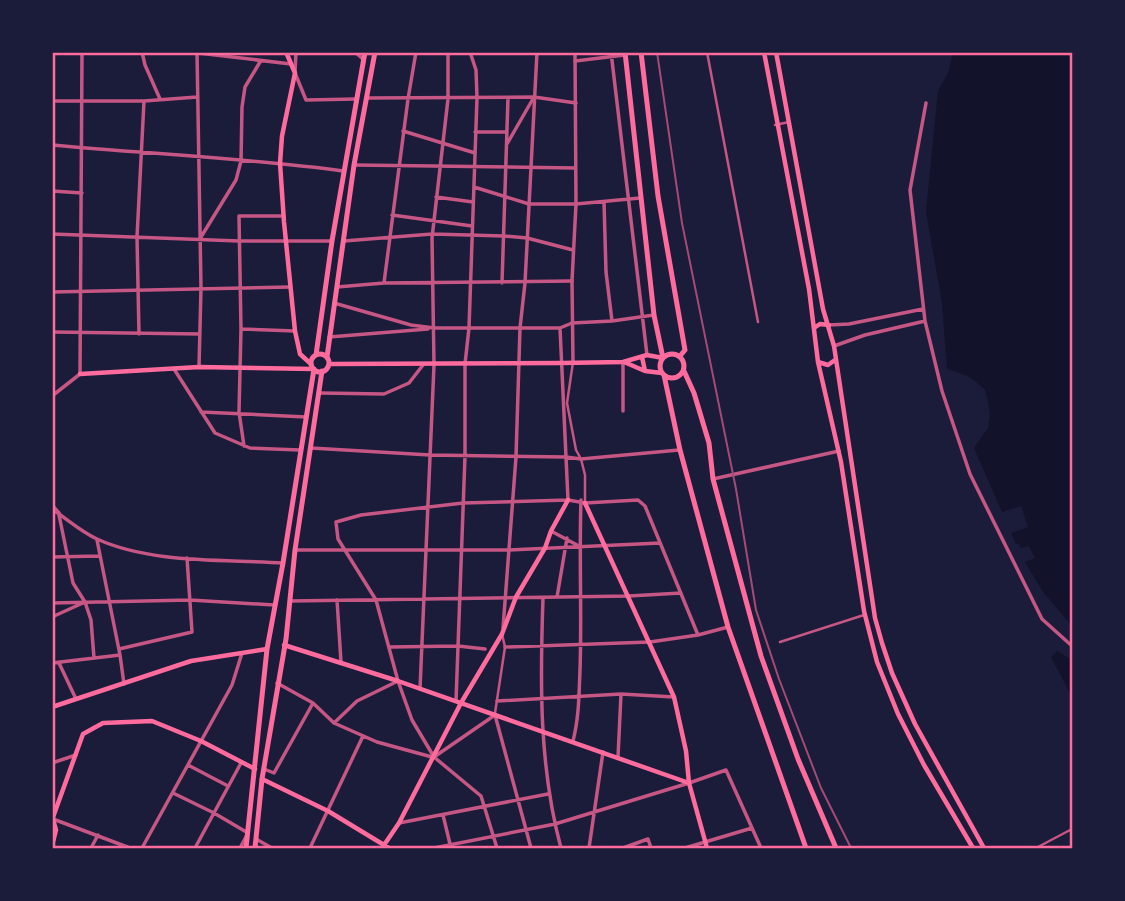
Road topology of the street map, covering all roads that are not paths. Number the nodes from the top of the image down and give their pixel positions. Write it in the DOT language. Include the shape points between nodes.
graph roads {
  1 [pos="82,52"];
  2 [pos="142,52"];
  3 [pos="241,52"];
  4 [pos="286,52"];
  5 [pos="296,52"];
  6 [pos="355,52"];
  7 [pos="375,52"];
  8 [pos="416,52"];
  9 [pos="448,52"];
  10 [pos="470,52"];
  11 [pos="537,52"];
  12 [pos="575,52"];
  13 [pos="641,52"];
  14 [pos="706,52"];
  15 [pos="764,52"];
  16 [pos="776,52"];
  17 [pos="197,53"];
  18 [pos="611,54"];
  19 [pos="625,54"];
  20 [pos="365,56"];
  21 [pos="241,59"];
  22 [pos="575,61"];
  23 [pos="260,62"];
  24 [pos="291,64"];
  25 [pos="295,73"];
  26 [pos="197,97"];
  27 [pos="534,97"];
  28 [pos="477,98"];
  29 [pos="508,98"];
  30 [pos="160,99"];
  31 [pos="357,99"];
  32 [pos="366,99"];
  33 [pos="408,99"];
  34 [pos="448,99"];
  35 [pos="144,101"];
  36 [pos="52,102"];
  37 [pos="82,102"];
  38 [pos="576,103"];
  39 [pos="926,103"];
  40 [pos="789,122"];
  41 [pos="776,124"];
  42 [pos="403,131"];
  43 [pos="475,132"];
  44 [pos="507,132"];
  45 [pos="442,143"];
  46 [pos="52,145"];
  47 [pos="507,145"];
  48 [pos="83,148"];
  49 [pos="143,153"];
  50 [pos="475,153"];
  51 [pos="198,158"];
  52 [pos="241,161"];
  53 [pos="281,163"];
  54 [pos="354,165"];
  55 [pos="399,166"];
  56 [pos="438,166"];
  57 [pos="474,166"];
  58 [pos="506,166"];
  59 [pos="530,166"];
  60 [pos="576,168"];
  61 [pos="345,172"];
  62 [pos="474,187"];
  63 [pos="52,191"];
  64 [pos="82,193"];
  65 [pos="436,197"];
  66 [pos="505,197"];
  67 [pos="643,198"];
  68 [pos="629,199"];
  69 [pos="473,202"];
  70 [pos="604,202"];
  71 [pos="529,204"];
  72 [pos="576,204"];
  73 [pos="392,215"];
  74 [pos="284,216"];
  75 [pos="433,220"];
  76 [pos="472,226"];
  77 [pos="52,234"];
  78 [pos="432,234"];
  79 [pos="82,235"];
  80 [pos="472,235"];
  81 [pos="390,236"];
  82 [pos="504,236"];
  83 [pos="137,237"];
  84 [pos="527,238"];
  85 [pos="200,239"];
  86 [pos="286,240"];
  87 [pos="239,241"];
  88 [pos="344,241"];
  89 [pos="332,242"];
  90 [pos="573,250"];
  91 [pos="572,281"];
  92 [pos="384,283"];
  93 [pos="431,283"];
  94 [pos="470,283"];
  95 [pos="502,283"];
  96 [pos="525,283"];
  97 [pos="290,287"];
  98 [pos="337,287"];
  99 [pos="201,288"];
  100 [pos="240,288"];
  101 [pos="138,290"];
  102 [pos="52,292"];
  103 [pos="81,292"];
  104 [pos="334,303"];
  105 [pos="923,309"];
  106 [pos="904,314"];
  107 [pos="654,315"];
  108 [pos="643,317"];
  109 [pos="612,321"];
  110 [pos="925,321"];
  111 [pos="758,322"];
  112 [pos="572,323"];
  113 [pos="830,324"];
  114 [pos="905,326"];
  115 [pos="434,328"];
  116 [pos="469,328"];
  117 [pos="520,328"];
  118 [pos="560,328"];
  119 [pos="242,329"];
  120 [pos="813,329"];
  121 [pos="295,331"];
  122 [pos="52,332"];
  123 [pos="80,334"];
  124 [pos="139,334"];
  125 [pos="200,334"];
  126 [pos="328,337"];
  127 [pos="834,346"];
  128 [pos="316,355"];
  129 [pos="327,356"];
  130 [pos="645,356"];
  131 [pos="680,356"];
  132 [pos="663,358"];
  133 [pos="835,358"];
  134 [pos="573,362"];
  135 [pos="623,362"];
  136 [pos="818,362"];
  137 [pos="520,363"];
  138 [pos="561,363"];
  139 [pos="329,364"];
  140 [pos="465,364"];
  141 [pos="423,365"];
  142 [pos="434,365"];
  143 [pos="313,366"];
  144 [pos="199,367"];
  145 [pos="242,368"];
  146 [pos="174,369"];
  147 [pos="645,370"];
  148 [pos="322,371"];
  149 [pos="684,371"];
  150 [pos="80,374"];
  151 [pos="663,374"];
  152 [pos="320,393"];
  153 [pos="52,396"];
  154 [pos="623,411"];
  155 [pos="201,412"];
  156 [pos="239,412"];
  157 [pos="306,417"];
  158 [pos="244,446"];
  159 [pos="311,448"];
  160 [pos="300,450"];
  161 [pos="680,450"];
  162 [pos="839,451"];
  163 [pos="430,455"];
  164 [pos="465,456"];
  165 [pos="516,457"];
  166 [pos="566,457"];
  167 [pos="581,459"];
  168 [pos="713,479"];
  169 [pos="568,500"];
  170 [pos="512,501"];
  171 [pos="583,502"];
  172 [pos="463,503"];
  173 [pos="52,507"];
  174 [pos="428,509"];
  175 [pos="59,513"];
  176 [pos="551,531"];
  177 [pos="567,538"];
  178 [pos="96,539"];
  179 [pos="660,542"];
  180 [pos="606,546"];
  181 [pos="565,547"];
  182 [pos="579,547"];
  183 [pos="426,548"];
  184 [pos="545,548"];
  185 [pos="346,549"];
  186 [pos="461,549"];
  187 [pos="295,550"];
  188 [pos="509,550"];
  189 [pos="67,556"];
  190 [pos="100,556"];
  191 [pos="52,557"];
  192 [pos="187,558"];
  193 [pos="283,563"];
  194 [pos="681,593"];
  195 [pos="629,596"];
  196 [pos="516,597"];
  197 [pos="543,597"];
  198 [pos="557,597"];
  199 [pos="581,597"];
  200 [pos="506,598"];
  201 [pos="460,599"];
  202 [pos="190,600"];
  203 [pos="337,600"];
  204 [pos="376,600"];
  205 [pos="426,600"];
  206 [pos="290,601"];
  207 [pos="85,602"];
  208 [pos="109,602"];
  209 [pos="52,603"];
  210 [pos="274,605"];
  211 [pos="865,615"];
  212 [pos="52,617"];
  213 [pos="727,627"];
  214 [pos="502,634"];
  215 [pos="698,635"];
  216 [pos="269,636"];
  217 [pos="285,642"];
  218 [pos="650,642"];
  219 [pos="780,642"];
  220 [pos="581,644"];
  221 [pos="541,645"];
  222 [pos="458,646"];
  223 [pos="1073,646"];
  224 [pos="390,647"];
  225 [pos="422,647"];
  226 [pos="505,647"];
  227 [pos="119,649"];
  228 [pos="485,649"];
  229 [pos="266,652"];
  230 [pos="242,653"];
  231 [pos="120,655"];
  232 [pos="283,657"];
  233 [pos="94,658"];
  234 [pos="341,662"];
  235 [pos="52,663"];
  236 [pos="59,663"];
  237 [pos="398,681"];
  238 [pos="277,683"];
  239 [pos="124,684"];
  240 [pos="421,689"];
  241 [pos="621,694"];
  242 [pos="579,697"];
  243 [pos="674,697"];
  244 [pos="542,699"];
  245 [pos="76,700"];
  246 [pos="497,701"];
  247 [pos="459,702"];
  248 [pos="313,703"];
  249 [pos="52,707"];
  250 [pos="495,715"];
  251 [pos="334,723"];
  252 [pos="543,731"];
  253 [pos="363,736"];
  254 [pos="201,741"];
  255 [pos="573,741"];
  256 [pos="603,752"];
  257 [pos="76,755"];
  258 [pos="434,757"];
  259 [pos="618,757"];
  260 [pos="52,763"];
  261 [pos="241,763"];
  262 [pos="188,765"];
  263 [pos="255,769"];
  264 [pos="264,769"];
  265 [pos="262,779"];
  266 [pos="690,783"];
  267 [pos="228,786"];
  268 [pos="173,793"];
  269 [pos="548,794"];
  270 [pos="517,800"];
  271 [pos="484,805"];
  272 [pos="328,811"];
  273 [pos="593,812"];
  274 [pos="214,813"];
  275 [pos="443,816"];
  276 [pos="53,819"];
  277 [pos="399,823"];
  278 [pos="555,824"];
  279 [pos="752,828"];
  280 [pos="1073,829"];
  281 [pos="526,830"];
  282 [pos="248,833"];
  283 [pos="98,835"];
  284 [pos="493,836"];
  285 [pos="256,839"];
  286 [pos="450,845"];
  287 [pos="52,846"];
  288 [pos="383,846"];
  289 [pos="706,846"];
  290 [pos="91,849"];
  291 [pos="130,849"];
  292 [pos="142,849"];
  293 [pos="195,849"];
  294 [pos="240,849"];
  295 [pos="246,849"];
  296 [pos="255,849"];
  297 [pos="272,849"];
  298 [pos="310,849"];
  299 [pos="389,849"];
  300 [pos="434,849"];
  301 [pos="497,849"];
  302 [pos="531,849"];
  303 [pos="561,849"];
  304 [pos="589,849"];
  305 [pos="623,849"];
  306 [pos="652,849"];
  307 [pos="685,849"];
  308 [pos="761,849"];
  309 [pos="806,849"];
  310 [pos="836,849"];
  311 [pos="973,849"];
  312 [pos="984,849"];
  313 [pos="1036,849"];
  1 -- 37 [label="street"];
  2 -- 30 [label="street"];
  3 -- 21 [label="street"];
  4 -- 24 [label="main road"];
  5 -- 25 [label="street"];
  6 -- 20 [label="street"];
  7 -- 32 [label="main road"];
  8 -- 33 [label="street"];
  9 -- 34 [label="street"];
  10 -- 28 [label="street"];
  11 -- 27 [label="street"];
  12 -- 22 [label="street"];
  13 -- 131 [label="main road" via="658,196 685,350"];
  14 -- 111 [label="street"];
  15 -- 41 [label="main road"];
  16 -- 40 [label="main road"];
  17 -- 21 [label="street"];
  17 -- 26 [label="street"];
  18 -- 19 [label="street"];
  18 -- 22 [label="street"];
  18 -- 68 [label="street"];
  19 -- 67 [label="main road"];
  20 -- 31 [label="main road"];
  21 -- 23 [label="street"];
  22 -- 38 [label="street"];
  23 -- 24 [label="street"];
  23 -- 52 [label="street" via="245,88"];
  24 -- 25 [label="main road"];
  25 -- 31 [label="street" via="306,100"];
  25 -- 53 [label="main road" via="285,113"];
  26 -- 30 [label="street"];
  26 -- 51 [label="street"];
  27 -- 29 [label="street"];
  27 -- 38 [label="street"];
  27 -- 47 [label="street"];
  27 -- 59 [label="street"];
  28 -- 29 [label="street"];
  28 -- 34 [label="street"];
  28 -- 43 [label="street"];
  29 -- 44 [label="street"];
  30 -- 35 [label="street"];
  31 -- 61 [label="main road"];
  32 -- 33 [label="street"];
  32 -- 54 [label="main road"];
  33 -- 34 [label="street"];
  33 -- 42 [label="street"];
  34 -- 45 [label="street"];
  35 -- 37 [label="street"];
  35 -- 49 [label="street"];
  36 -- 37 [label="street"];
  37 -- 48 [label="street"];
  38 -- 60 [label="street"];
  39 -- 105 [label="street" via="910,190"];
  40 -- 41 [label="street"];
  40 -- 113 [label="main road" via="823,309"];
  41 -- 120 [label="main road"];
  42 -- 45 [label="street"];
  42 -- 55 [label="street"];
  43 -- 44 [label="street"];
  43 -- 50 [label="street"];
  44 -- 47 [label="street"];
  45 -- 50 [label="street"];
  45 -- 56 [label="street"];
  46 -- 48 [label="street"];
  47 -- 58 [label="street"];
  48 -- 49 [label="street"];
  48 -- 64 [label="street"];
  49 -- 51 [label="street"];
  49 -- 83 [label="street"];
  50 -- 57 [label="street"];
  51 -- 52 [label="street"];
  51 -- 85 [label="street"];
  52 -- 53 [label="street"];
  52 -- 85 [label="street" via="236,180"];
  53 -- 61 [label="street"];
  53 -- 74 [label="main road"];
  54 -- 55 [label="street"];
  54 -- 88 [label="main road"];
  55 -- 56 [label="street"];
  55 -- 73 [label="street"];
  56 -- 57 [label="street"];
  56 -- 65 [label="street"];
  57 -- 58 [label="street"];
  57 -- 62 [label="street"];
  58 -- 59 [label="street"];
  58 -- 66 [label="street"];
  59 -- 60 [label="street"];
  59 -- 71 [label="street"];
  60 -- 72 [label="street"];
  61 -- 89 [label="main road"];
  62 -- 66 [label="street"];
  62 -- 69 [label="street"];
  63 -- 64 [label="street"];
  64 -- 79 [label="street"];
  65 -- 69 [label="street"];
  65 -- 75 [label="street"];
  66 -- 71 [label="street"];
  66 -- 82 [label="street"];
  67 -- 68 [label="street"];
  67 -- 107 [label="main road"];
  68 -- 70 [label="street"];
  68 -- 108 [label="street"];
  69 -- 76 [label="street"];
  70 -- 72 [label="street"];
  70 -- 109 [label="street"];
  71 -- 72 [label="street"];
  71 -- 84 [label="street"];
  72 -- 90 [label="street"];
  73 -- 75 [label="street"];
  73 -- 81 [label="street"];
  74 -- 86 [label="main road"];
  74 -- 87 [label="street" via="239,216"];
  75 -- 76 [label="street"];
  75 -- 78 [label="street"];
  76 -- 80 [label="street"];
  77 -- 79 [label="street"];
  78 -- 80 [label="street"];
  78 -- 81 [label="street"];
  78 -- 93 [label="street"];
  79 -- 83 [label="street"];
  79 -- 103 [label="street"];
  80 -- 82 [label="street"];
  80 -- 94 [label="street"];
  81 -- 88 [label="street"];
  81 -- 92 [label="street"];
  82 -- 84 [label="street"];
  82 -- 95 [label="street"];
  83 -- 85 [label="street"];
  83 -- 101 [label="street"];
  84 -- 90 [label="street"];
  84 -- 96 [label="street"];
  85 -- 87 [label="street"];
  85 -- 99 [label="street"];
  86 -- 87 [label="street"];
  86 -- 89 [label="street"];
  86 -- 97 [label="main road"];
  87 -- 100 [label="street"];
  88 -- 98 [label="main road"];
  89 -- 128 [label="main road"];
  90 -- 91 [label="street"];
  91 -- 96 [label="street"];
  91 -- 112 [label="street"];
  92 -- 93 [label="street"];
  92 -- 98 [label="street"];
  93 -- 94 [label="street"];
  93 -- 115 [label="street"];
  94 -- 95 [label="street"];
  94 -- 116 [label="street"];
  95 -- 96 [label="street"];
  96 -- 117 [label="street"];
  97 -- 100 [label="street"];
  97 -- 121 [label="main road"];
  98 -- 104 [label="main road"];
  99 -- 100 [label="street"];
  99 -- 101 [label="street"];
  99 -- 125 [label="street"];
  100 -- 119 [label="street"];
  101 -- 103 [label="street"];
  101 -- 124 [label="street"];
  102 -- 103 [label="street"];
  103 -- 123 [label="street"];
  104 -- 115 [label="street"];
  104 -- 126 [label="main road"];
  105 -- 106 [label="street"];
  105 -- 110 [label="street"];
  106 -- 113 [label="street"];
  106 -- 114 [label="street"];
  107 -- 108 [label="street"];
  107 -- 132 [label="main road"];
  108 -- 109 [label="street"];
  108 -- 130 [label="street"];
  109 -- 112 [label="street"];
  110 -- 114 [label="street"];
  110 -- 223 [label="street" via="970,474 1042,619"];
  112 -- 118 [label="street"];
  112 -- 134 [label="street"];
  113 -- 120 [label="main road"];
  113 -- 127 [label="main road"];
  114 -- 127 [label="street"];
  115 -- 116 [label="street"];
  115 -- 126 [label="street"];
  115 -- 142 [label="street"];
  116 -- 117 [label="street"];
  116 -- 140 [label="street"];
  117 -- 118 [label="street"];
  117 -- 137 [label="street"];
  118 -- 138 [label="street"];
  119 -- 121 [label="street"];
  119 -- 145 [label="street"];
  120 -- 136 [label="main road"];
  121 -- 143 [label="main road" via="300,355"];
  122 -- 123 [label="street"];
  123 -- 124 [label="street"];
  123 -- 150 [label="street"];
  124 -- 125 [label="street"];
  125 -- 144 [label="street"];
  126 -- 129 [label="main road"];
  127 -- 133 [label="main road"];
  128 -- 129 [label="main road"];
  128 -- 143 [label="main road"];
  129 -- 139 [label="main road"];
  130 -- 132 [label="main road"];
  130 -- 135 [label="main road"];
  130 -- 147 [label="main road"];
  131 -- 132 [label="main road"];
  131 -- 149 [label="main road"];
  132 -- 151 [label="main road"];
  133 -- 136 [label="main road" via="828,365"];
  133 -- 312 [label="main road" via="882,643 915,724"];
  134 -- 135 [label="main road"];
  134 -- 138 [label="main road"];
  134 -- 167 [label="street" via="568,402"];
  135 -- 147 [label="main road"];
  135 -- 154 [label="street"];
  136 -- 162 [label="main road"];
  137 -- 138 [label="main road"];
  137 -- 140 [label="main road"];
  137 -- 165 [label="street"];
  138 -- 166 [label="street"];
  139 -- 141 [label="main road"];
  139 -- 148 [label="main road"];
  140 -- 142 [label="main road"];
  140 -- 164 [label="street"];
  141 -- 142 [label="main road"];
  141 -- 152 [label="street" via="409,383 384,394"];
  142 -- 163 [label="street"];
  143 -- 145 [label="main road"];
  143 -- 148 [label="main road"];
  143 -- 157 [label="main road"];
  144 -- 145 [label="main road"];
  144 -- 146 [label="main road"];
  145 -- 156 [label="street"];
  146 -- 150 [label="main road"];
  146 -- 155 [label="street"];
  147 -- 151 [label="main road"];
  148 -- 152 [label="main road"];
  149 -- 151 [label="main road" via="673,378"];
  149 -- 168 [label="main road" via="709,443"];
  150 -- 153 [label="street"];
  151 -- 161 [label="main road"];
  152 -- 159 [label="main road"];
  155 -- 156 [label="street"];
  155 -- 158 [label="street" via="215,433"];
  156 -- 157 [label="street"];
  156 -- 158 [label="street"];
  157 -- 160 [label="main road"];
  158 -- 160 [label="street"];
  159 -- 163 [label="street"];
  159 -- 187 [label="main road"];
  160 -- 193 [label="main road"];
  161 -- 167 [label="street"];
  161 -- 213 [label="main road"];
  162 -- 168 [label="street"];
  162 -- 211 [label="main road"];
  163 -- 164 [label="street"];
  163 -- 174 [label="street"];
  164 -- 165 [label="street"];
  164 -- 172 [label="street"];
  165 -- 166 [label="street"];
  165 -- 170 [label="street"];
  166 -- 167 [label="street"];
  166 -- 169 [label="street"];
  167 -- 171 [label="street"];
  168 -- 310 [label="main road" via="761,656"];
  169 -- 170 [label="street"];
  169 -- 171 [label="street"];
  169 -- 176 [label="main road"];
  170 -- 172 [label="street"];
  170 -- 188 [label="street"];
  171 -- 179 [label="street" via="638,499"];
  171 -- 180 [label="main road"];
  171 -- 182 [label="street"];
  172 -- 174 [label="street"];
  172 -- 186 [label="street"];
  173 -- 175 [label="street"];
  174 -- 183 [label="street"];
  174 -- 185 [label="street" via="336,522 338,539"];
  175 -- 178 [label="street"];
  175 -- 189 [label="street"];
  176 -- 177 [label="street"];
  176 -- 184 [label="main road"];
  177 -- 181 [label="street"];
  177 -- 182 [label="street"];
  178 -- 190 [label="street"];
  178 -- 192 [label="street" via="128,550"];
  179 -- 180 [label="street"];
  179 -- 194 [label="street"];
  180 -- 182 [label="street"];
  180 -- 195 [label="main road"];
  181 -- 182 [label="street"];
  181 -- 184 [label="street"];
  181 -- 198 [label="street"];
  182 -- 199 [label="street"];
  183 -- 185 [label="street"];
  183 -- 186 [label="street"];
  183 -- 205 [label="street"];
  184 -- 188 [label="street"];
  184 -- 196 [label="main road"];
  185 -- 187 [label="street"];
  185 -- 204 [label="street"];
  186 -- 188 [label="street"];
  186 -- 201 [label="street"];
  187 -- 206 [label="main road"];
  188 -- 200 [label="street"];
  189 -- 190 [label="street"];
  189 -- 191 [label="street"];
  189 -- 207 [label="street" via="73,583"];
  190 -- 208 [label="street"];
  192 -- 193 [label="street"];
  192 -- 202 [label="street"];
  193 -- 210 [label="main road"];
  194 -- 195 [label="street"];
  194 -- 215 [label="street"];
  195 -- 199 [label="street"];
  195 -- 218 [label="main road"];
  196 -- 197 [label="street"];
  196 -- 200 [label="street"];
  196 -- 214 [label="main road"];
  197 -- 198 [label="street"];
  197 -- 221 [label="street"];
  198 -- 199 [label="street"];
  199 -- 220 [label="street"];
  200 -- 201 [label="street"];
  200 -- 214 [label="street"];
  201 -- 205 [label="street"];
  201 -- 222 [label="street"];
  202 -- 208 [label="street"];
  202 -- 210 [label="street"];
  202 -- 227 [label="street" via="192,632"];
  203 -- 204 [label="street"];
  203 -- 206 [label="street"];
  203 -- 234 [label="street"];
  204 -- 205 [label="street"];
  204 -- 224 [label="street"];
  205 -- 225 [label="street"];
  206 -- 217 [label="main road"];
  207 -- 208 [label="street"];
  207 -- 209 [label="street"];
  207 -- 212 [label="street"];
  207 -- 233 [label="street"];
  208 -- 227 [label="street"];
  210 -- 216 [label="main road"];
  211 -- 219 [label="street"];
  211 -- 311 [label="main road" via="898,714"];
  213 -- 215 [label="street"];
  213 -- 309 [label="main road"];
  214 -- 226 [label="street"];
  214 -- 247 [label="main road"];
  215 -- 218 [label="street"];
  216 -- 217 [label="main road"];
  216 -- 229 [label="main road"];
  217 -- 232 [label="main road"];
  217 -- 234 [label="main road"];
  218 -- 220 [label="street"];
  218 -- 243 [label="main road"];
  220 -- 221 [label="street"];
  220 -- 242 [label="street"];
  221 -- 226 [label="street"];
  221 -- 244 [label="street"];
  222 -- 225 [label="street"];
  222 -- 228 [label="street"];
  222 -- 247 [label="street"];
  224 -- 225 [label="street"];
  224 -- 237 [label="street"];
  225 -- 240 [label="street"];
  226 -- 246 [label="street"];
  227 -- 231 [label="street"];
  229 -- 230 [label="main road"];
  229 -- 232 [label="main road"];
  229 -- 263 [label="main road"];
  230 -- 239 [label="main road" via="191,661"];
  230 -- 254 [label="street" via="232,685"];
  231 -- 233 [label="street"];
  231 -- 239 [label="street"];
  232 -- 238 [label="main road"];
  233 -- 236 [label="street"];
  234 -- 237 [label="main road"];
  235 -- 236 [label="street"];
  236 -- 245 [label="street"];
  237 -- 240 [label="main road"];
  237 -- 251 [label="street" via="357,701"];
  237 -- 258 [label="street" via="412,720"];
  238 -- 248 [label="street"];
  238 -- 264 [label="main road"];
  239 -- 245 [label="main road"];
  240 -- 247 [label="main road"];
  241 -- 242 [label="street"];
  241 -- 243 [label="street"];
  241 -- 259 [label="street"];
  242 -- 244 [label="street"];
  242 -- 255 [label="street"];
  243 -- 266 [label="main road"];
  244 -- 246 [label="street"];
  244 -- 252 [label="street"];
  245 -- 249 [label="main road"];
  246 -- 250 [label="street"];
  247 -- 250 [label="main road"];
  247 -- 258 [label="main road"];
  248 -- 251 [label="street"];
  248 -- 264 [label="street" via="274,773"];
  250 -- 252 [label="main road"];
  250 -- 258 [label="street"];
  250 -- 270 [label="street"];
  251 -- 253 [label="street"];
  252 -- 255 [label="main road"];
  252 -- 269 [label="street"];
  253 -- 258 [label="street"];
  253 -- 272 [label="street"];
  254 -- 257 [label="main road" via="152,721 103,723 83,734"];
  254 -- 261 [label="main road"];
  254 -- 262 [label="street"];
  255 -- 256 [label="main road"];
  256 -- 259 [label="main road"];
  256 -- 273 [label="street"];
  257 -- 260 [label="street"];
  257 -- 276 [label="main road"];
  258 -- 271 [label="street" via="481,796"];
  258 -- 277 [label="main road"];
  259 -- 266 [label="main road"];
  261 -- 263 [label="main road"];
  261 -- 267 [label="street"];
  262 -- 267 [label="street"];
  262 -- 268 [label="street"];
  263 -- 282 [label="main road"];
  264 -- 265 [label="main road"];
  265 -- 272 [label="main road"];
  265 -- 285 [label="main road"];
  266 -- 273 [label="street"];
  266 -- 279 [label="street" via="726,770"];
  266 -- 289 [label="main road"];
  267 -- 274 [label="street"];
  268 -- 274 [label="street"];
  268 -- 292 [label="street"];
  269 -- 270 [label="street"];
  269 -- 278 [label="street"];
  270 -- 271 [label="street"];
  270 -- 281 [label="street"];
  271 -- 275 [label="street"];
  271 -- 284 [label="street"];
  272 -- 288 [label="main road"];
  272 -- 298 [label="street"];
  273 -- 278 [label="street"];
  273 -- 304 [label="street"];
  274 -- 282 [label="street"];
  274 -- 293 [label="street"];
  275 -- 277 [label="street"];
  275 -- 286 [label="street"];
  276 -- 283 [label="street"];
  276 -- 287 [label="main road" via="57,830"];
  277 -- 288 [label="main road"];
  278 -- 281 [label="street"];
  278 -- 303 [label="street"];
  279 -- 289 [label="street"];
  279 -- 308 [label="street"];
  280 -- 313 [label="street"];
  281 -- 284 [label="street"];
  281 -- 302 [label="street"];
  282 -- 294 [label="street"];
  282 -- 295 [label="main road"];
  283 -- 290 [label="street"];
  283 -- 291 [label="street"];
  284 -- 286 [label="street"];
  284 -- 301 [label="street"];
  285 -- 296 [label="main road"];
  285 -- 297 [label="street"];
  286 -- 300 [label="street"];
  288 -- 299 [label="main road"];
  289 -- 307 [label="street"];
  305 -- 306 [label="street" via="648,839"];
}
